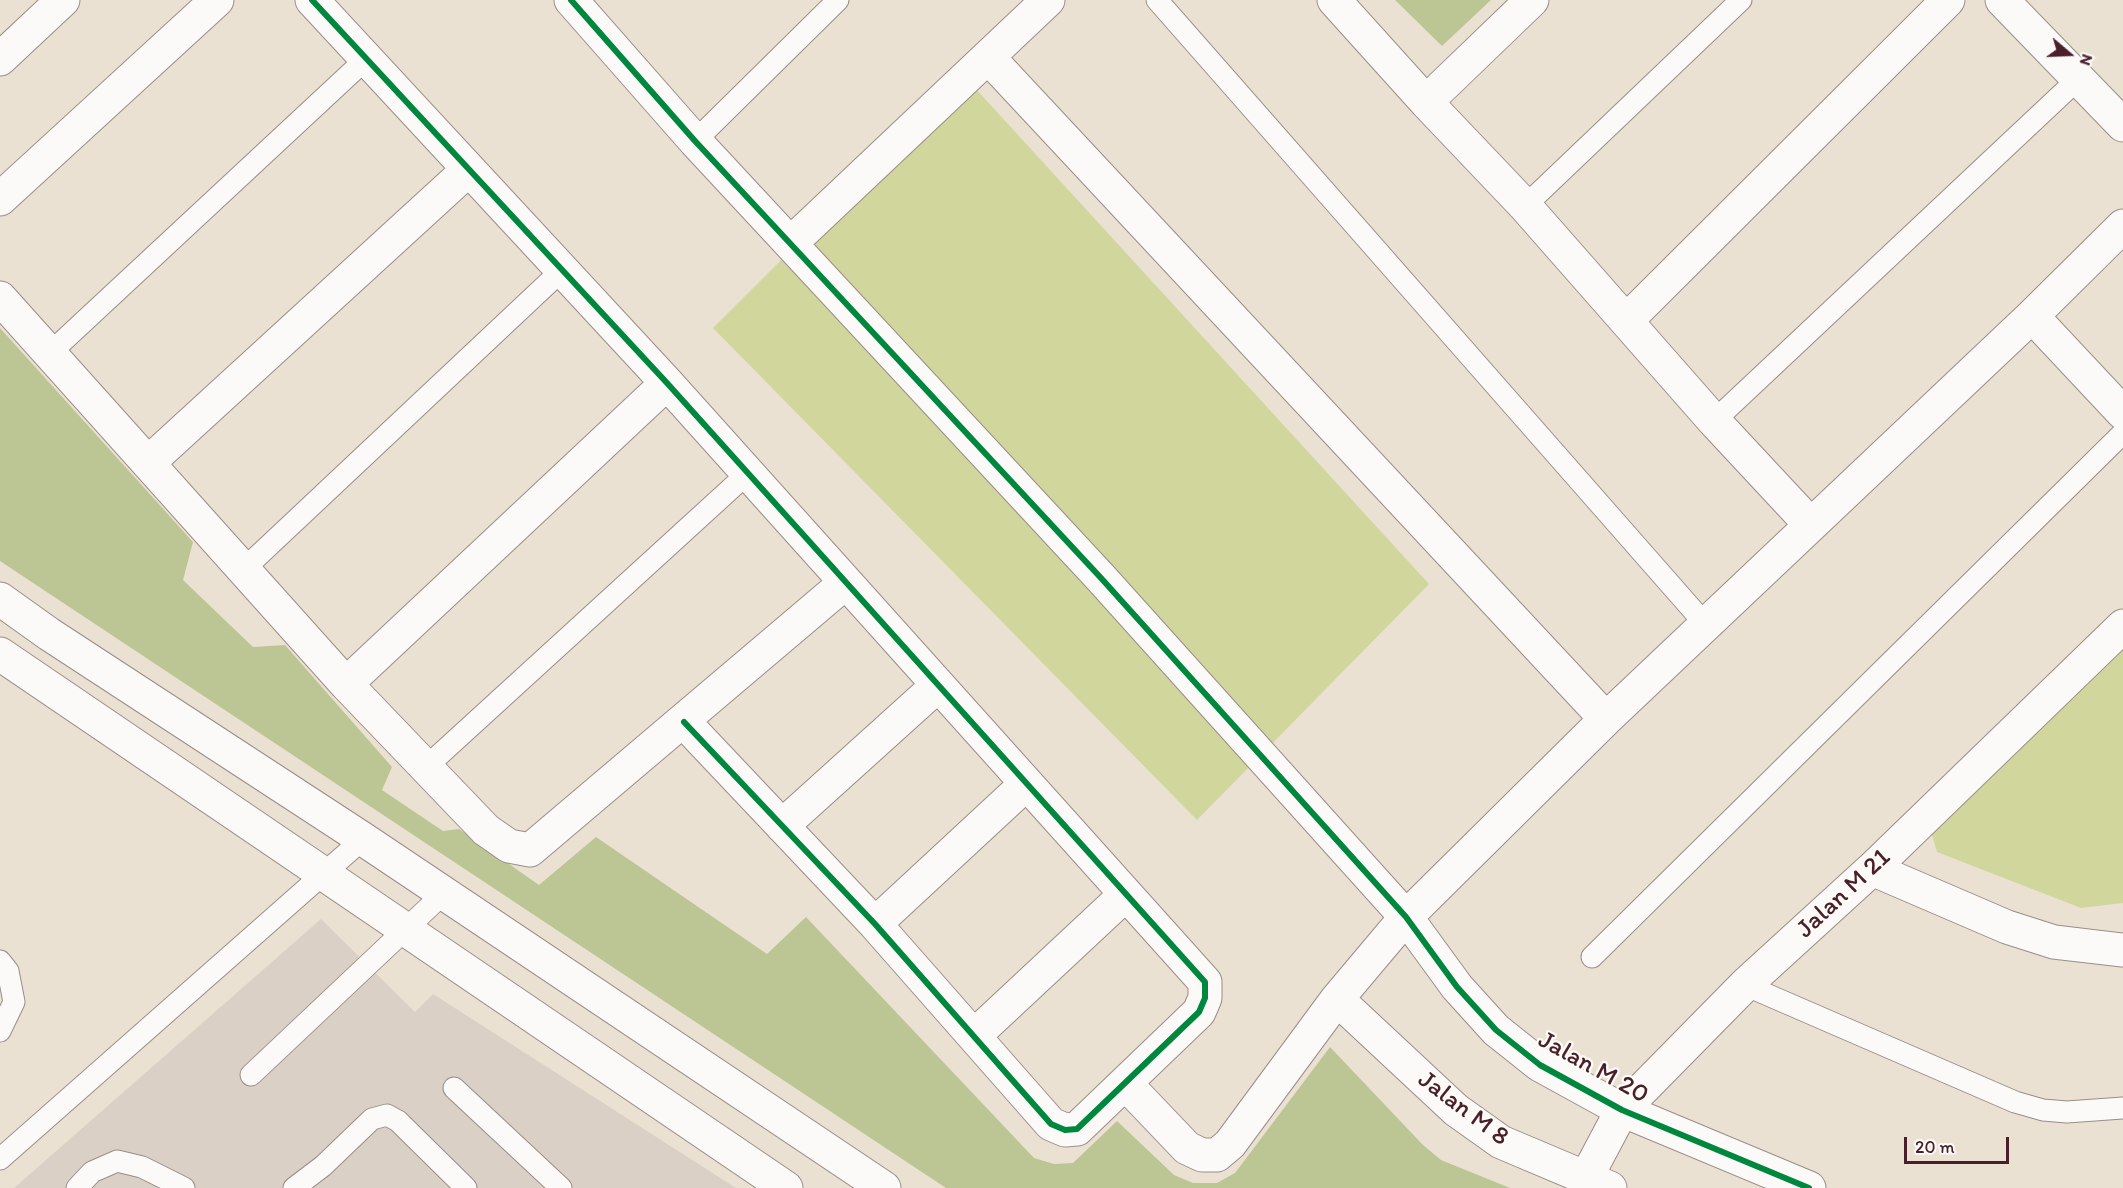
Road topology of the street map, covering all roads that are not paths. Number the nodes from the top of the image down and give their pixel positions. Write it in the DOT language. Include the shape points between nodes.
graph roads {
  1 [pos="63,0"];
  2 [pos="217,0"];
  3 [pos="312,0"];
  4 [pos="838,0"];
  5 [pos="1048,0"];
  6 [pos="1157,0"];
  7 [pos="1334,0"];
  8 [pos="1532,0"];
  9 [pos="1741,0"];
  10 [pos="1948,0"];
  11 [pos="2002,0"];
  12 [pos="584,4"];
  13 [pos="988,57"];
  14 [pos="0,59"];
  15 [pos="366,59"];
  16 [pos="2078,79"];
  17 [pos="1426,102"];
  18 [pos="2123,125"];
  19 [pos="694,141"];
  20 [pos="468,170"];
  21 [pos="0,199"];
  22 [pos="1526,206"];
  23 [pos="2123,226"];
  24 [pos="791,243"];
  25 [pos="561,271"];
  26 [pos="0,298"];
  27 [pos="2032,316"];
  28 [pos="1627,320"];
  29 [pos="50,353"];
  30 [pos="667,383"];
  31 [pos="2123,413"];
  32 [pos="1714,421"];
  33 [pos="2123,433"];
  34 [pos="148,463"];
  35 [pos="748,473"];
  36 [pos="1810,524"];
  37 [pos="244,569"];
  38 [pos="845,583"];
  39 [pos="0,598"];
  40 [pos="1706,625"];
  41 [pos="2123,626"];
  42 [pos="0,654"];
  43 [pos="346,684"];
  44 [pos="937,686"];
  45 [pos="1606,719"];
  46 [pos="684,722"];
  47 [pos="426,767"];
  48 [pos="1026,784"];
  49 [pos="782,826"];
  50 [pos="363,839"];
  51 [pos="1872,869"];
  52 [pos="323,875"];
  53 [pos="444,893"];
  54 [pos="1125,895"];
  55 [pos="1406,917"];
  56 [pos="875,924"];
  57 [pos="405,931"];
  58 [pos="2123,950"];
  59 [pos="1592,957"];
  60 [pos="0,961"];
  61 [pos="1745,985"];
  62 [pos="1337,999"];
  63 [pos="0,1031"];
  64 [pos="974,1036"];
  65 [pos="251,1075"];
  66 [pos="1125,1083"];
  67 [pos="454,1088"];
  68 [pos="2123,1108"];
  69 [pos="1622,1110"];
  70 [pos="0,1159"];
  71 [pos="1598,1183"];
  72 [pos="77,1188"];
  73 [pos="184,1188"];
  74 [pos="294,1188"];
  75 [pos="466,1188"];
  76 [pos="561,1188"];
  77 [pos="786,1188"];
  78 [pos="884,1188"];
  79 [pos="1809,1188"];
  1 -- 14 [label="street"];
  2 -- 21 [label="street"];
  3 -- 15 [label="street"];
  4 -- 19 [label="lane"];
  5 -- 13 [label="street"];
  6 -- 40 [label="lane"];
  7 -- 17 [label="street"];
  8 -- 17 [label="street"];
  9 -- 22 [label="lane"];
  10 -- 28 [label="street"];
  11 -- 16 [label="street"];
  12 -- 19 [label="street, Jalan M 20"];
  13 -- 24 [label="street"];
  13 -- 45 [label="street"];
  15 -- 20 [label="street"];
  15 -- 29 [label="lane"];
  16 -- 18 [label="street"];
  16 -- 32 [label="lane"];
  17 -- 22 [label="street"];
  19 -- 24 [label="street, Jalan M 20"];
  20 -- 25 [label="street"];
  20 -- 34 [label="street"];
  22 -- 28 [label="street"];
  23 -- 27 [label="street"];
  24 -- 55 [label="street, Jalan M 20" via="1101,578"];
  25 -- 30 [label="street"];
  25 -- 37 [label="lane"];
  26 -- 29 [label="street"];
  27 -- 31 [label="street"];
  27 -- 36 [label="street"];
  28 -- 32 [label="street"];
  29 -- 34 [label="street"];
  30 -- 35 [label="street"];
  30 -- 43 [label="street"];
  32 -- 36 [label="street"];
  33 -- 59 [label="lane"];
  34 -- 37 [label="street"];
  35 -- 38 [label="street"];
  35 -- 47 [label="lane"];
  36 -- 40 [label="street"];
  37 -- 43 [label="street"];
  38 -- 44 [label="street"];
  38 -- 46 [label="street"];
  39 -- 50 [label="street"];
  40 -- 45 [label="street"];
  41 -- 51 [label="street, Jalan M 21"];
  42 -- 52 [label="street"];
  43 -- 47 [label="street"];
  44 -- 48 [label="street"];
  44 -- 49 [label="street"];
  45 -- 55 [label="street"];
  46 -- 47 [label="street" via="530,850 509,846 486,830"];
  46 -- 49 [label="street"];
  48 -- 54 [label="street"];
  48 -- 56 [label="street"];
  49 -- 56 [label="street"];
  50 -- 52 [label="lane"];
  50 -- 53 [label="street"];
  51 -- 58 [label="street" via="2007,927 2054,942"];
  51 -- 61 [label="street, Jalan M 21"];
  52 -- 57 [label="street"];
  52 -- 70 [label="lane"];
  53 -- 57 [label="lane"];
  53 -- 78 [label="street"];
  54 -- 64 [label="street"];
  54 -- 66 [label="street" via="1205,982 1205,998 1198,1012"];
  55 -- 62 [label="street"];
  55 -- 69 [label="street, Jalan M 20" via="1457,987 1496,1030 1540,1065"];
  56 -- 64 [label="street"];
  57 -- 65 [label="lane"];
  57 -- 77 [label="street"];
  60 -- 63 [label="lane" via="8,970 14,1002"];
  61 -- 68 [label="lane" via="2015,1102 2067,1112"];
  61 -- 69 [label="street, Jalan M 21"];
  62 -- 66 [label="street" via="1230,1144 1217,1155 1202,1155 1187,1148"];
  62 -- 71 [label="street, Jalan M 8" via="1456,1110 1501,1142"];
  64 -- 66 [label="street" via="1051,1124 1065,1130 1077,1129"];
  67 -- 76 [label="lane"];
  69 -- 71 [label="street, Jalan M 21"];
  69 -- 79 [label="street, Jalan M 20"];
  72 -- 73 [label="lane" via="92,1172 117,1161 142,1167"];
  74 -- 75 [label="lane" via="372,1119 387,1115 398,1121"];
}
